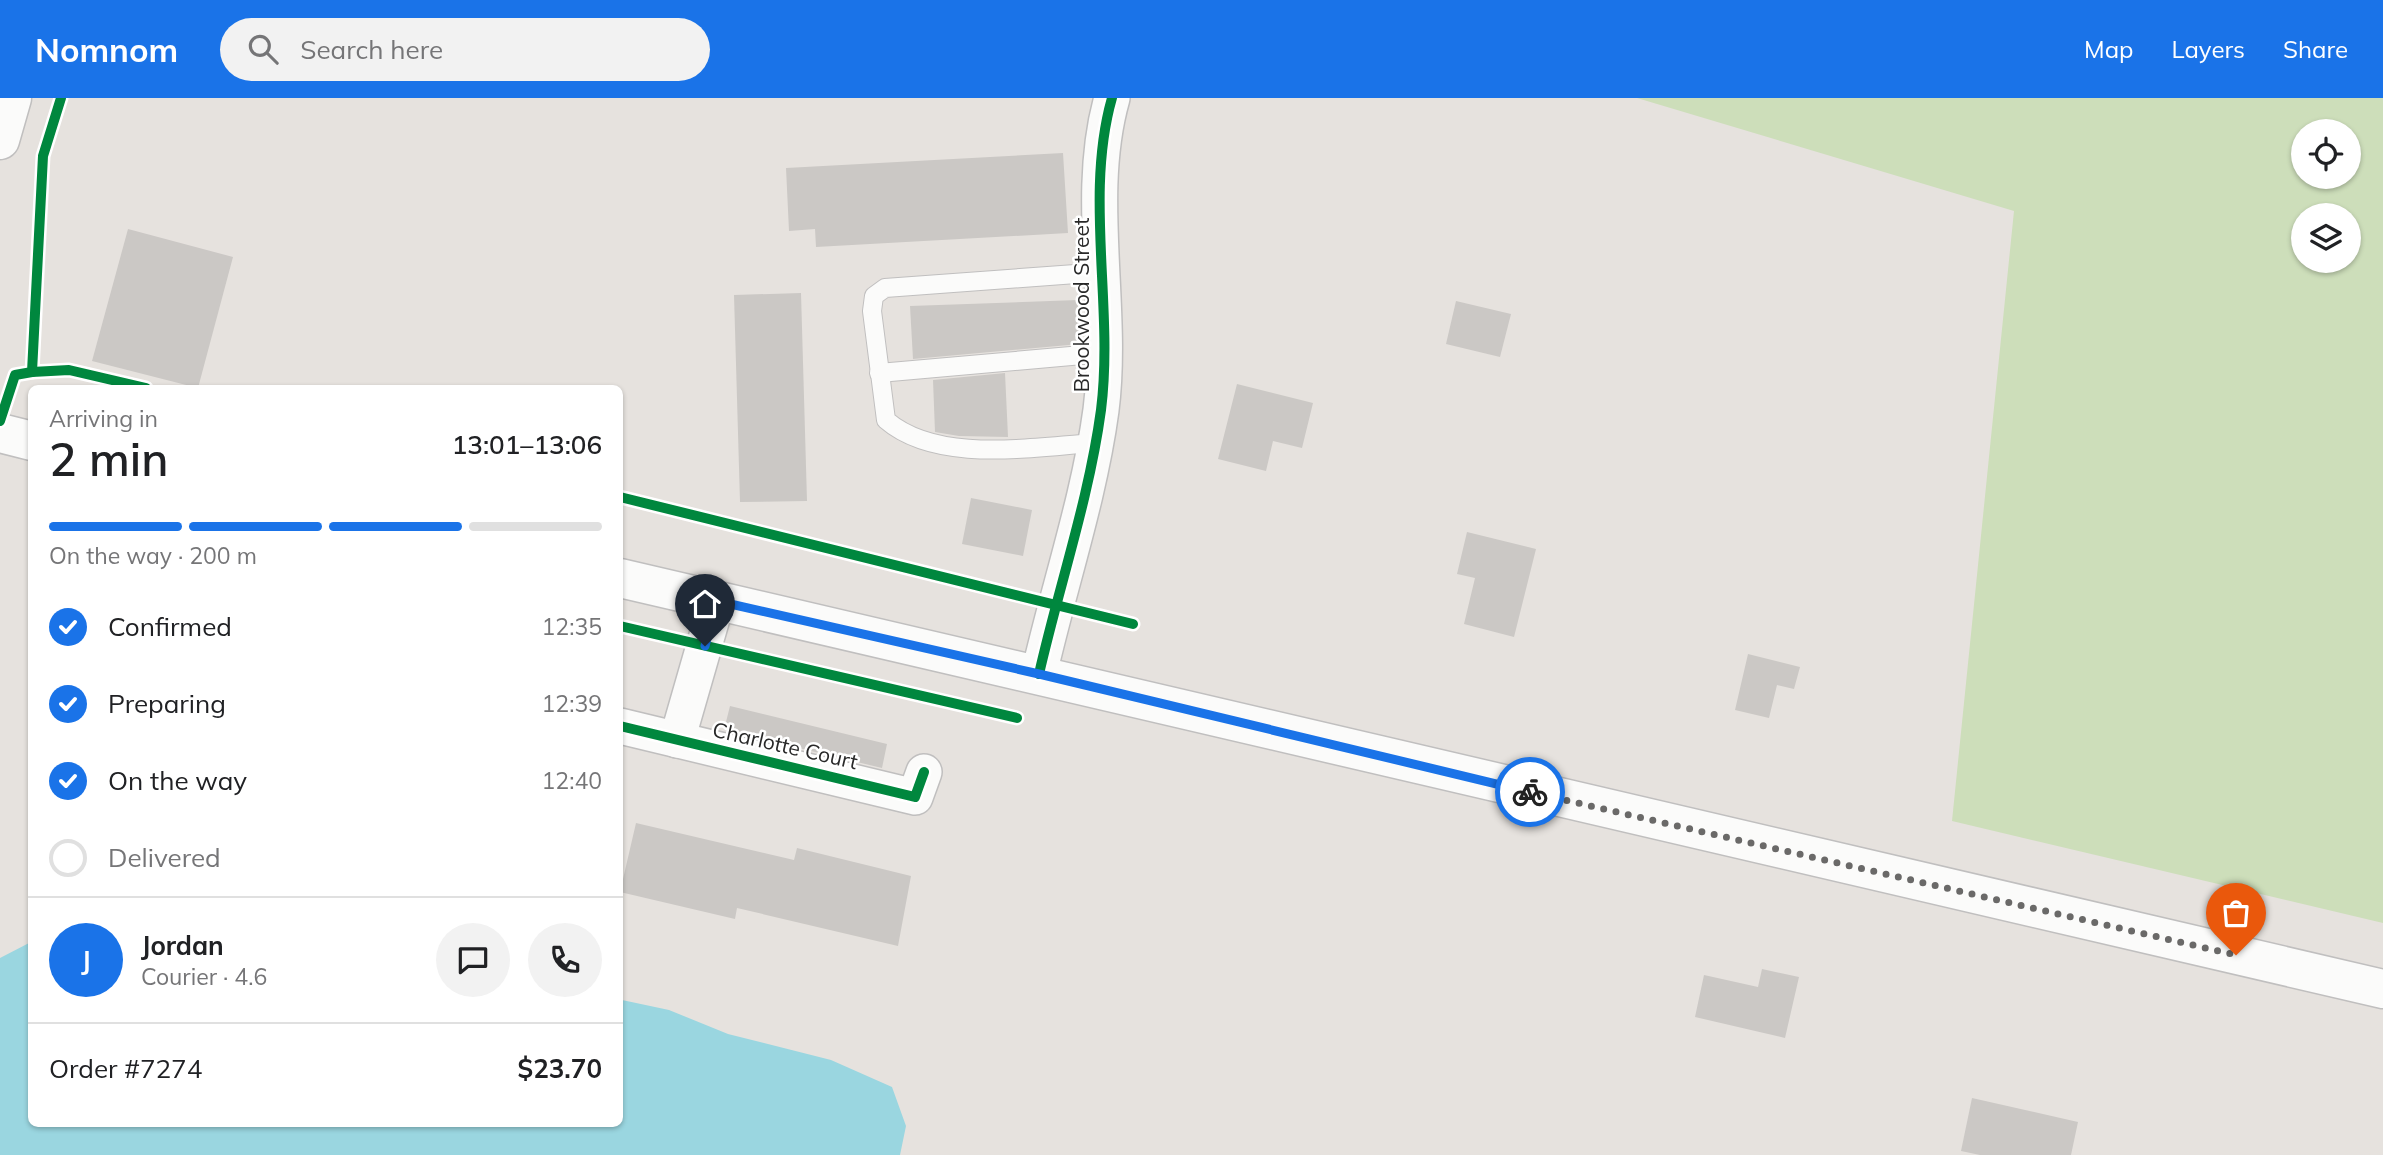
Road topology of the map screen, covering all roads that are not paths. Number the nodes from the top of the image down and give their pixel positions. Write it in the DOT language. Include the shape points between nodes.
graph roads {
  1 [pos="12,98"];
  2 [pos="1112,98"];
  3 [pos="0,139"];
  4 [pos="1103,272"];
  5 [pos="1105,353"];
  6 [pos="880,373"];
  7 [pos="0,433"];
  8 [pos="28,440"];
  9 [pos="1094,443"];
  10 [pos="623,579"];
  11 [pos="717,601"];
  12 [pos="1039,674"];
  13 [pos="623,727"];
  14 [pos="677,740"];
  15 [pos="924,772"];
  16 [pos="2383,989"];
  1 -- 3 [label="main road"];
  2 -- 4 [label="street, Brookwood Street" via="1105,123 1101,180"];
  4 -- 5 [label="street, Brookwood Street"];
  4 -- 6 [label="lane" via="885,288 874,296 872,311"];
  5 -- 6 [label="lane"];
  5 -- 9 [label="street, Brookwood Street"];
  6 -- 9 [label="lane" via="886,420 927,443 994,450"];
  7 -- 8 [label="main road"];
  9 -- 12 [label="street, Brookwood Street"];
  10 -- 11 [label="main road"];
  11 -- 12 [label="main road"];
  11 -- 14 [label="street, Charlotte Court"];
  12 -- 16 [label="main road"];
  13 -- 14 [label="street, Charlotte Court"];
  14 -- 15 [label="street, Charlotte Court" via="915,797"];
}
